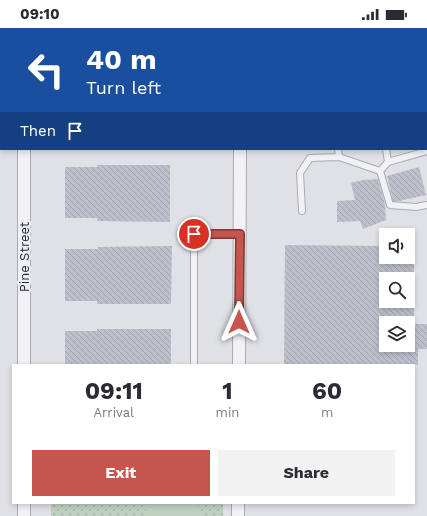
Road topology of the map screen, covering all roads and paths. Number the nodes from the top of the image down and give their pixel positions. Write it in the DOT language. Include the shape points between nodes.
graph roads {
  1 [pos="24,150"];
  2 [pos="240,150"];
  3 [pos="338,150"];
  4 [pos="386,150"];
  5 [pos="427,151"];
  6 [pos="339,157"];
  7 [pos="388,162"];
  8 [pos="380,171"];
  9 [pos="427,205"];
  10 [pos="302,211"];
  11 [pos="240,234"];
  12 [pos="24,364"];
  13 [pos="194,364"];
  14 [pos="239,364"];
  15 [pos="24,504"];
  16 [pos="238,504"];
  17 [pos="24,516"];
  18 [pos="238,516"];
  1 -- 12 [label="street, Pine Street"];
  2 -- 11 [label="street"];
  3 -- 6 [label="lane"];
  4 -- 7 [label="lane"];
  5 -- 7 [label="lane"];
  6 -- 8 [label="lane"];
  6 -- 10 [label="lane" via="310,158 300,173"];
  7 -- 8 [label="lane"];
  8 -- 9 [label="lane" via="390,205"];
  11 -- 13 [label="lane" via="194,234"];
  11 -- 14 [label="street"];
  15 -- 17 [label="street"];
  16 -- 18 [label="street"];
}
